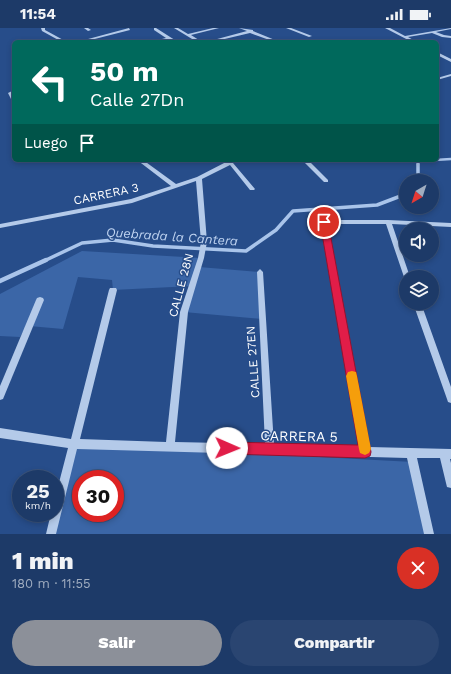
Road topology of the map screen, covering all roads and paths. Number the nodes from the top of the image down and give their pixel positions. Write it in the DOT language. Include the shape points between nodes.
graph roads {
  1 [pos="43,28"];
  2 [pos="176,28"];
  3 [pos="217,28"];
  4 [pos="241,28"];
  5 [pos="288,28"];
  6 [pos="386,28"];
  7 [pos="451,28"];
  8 [pos="130,29"];
  9 [pos="155,29"];
  10 [pos="252,31"];
  11 [pos="433,32"];
  12 [pos="188,35"];
  13 [pos="310,36"];
  14 [pos="405,37"];
  15 [pos="451,37"];
  16 [pos="170,38"];
  17 [pos="61,40"];
  18 [pos="87,40"];
  19 [pos="161,40"];
  20 [pos="173,40"];
  21 [pos="197,40"];
  22 [pos="216,40"];
  23 [pos="272,40"];
  24 [pos="411,40"];
  25 [pos="439,54"];
  26 [pos="451,61"];
  27 [pos="451,74"];
  28 [pos="439,77"];
  29 [pos="143,162"];
  30 [pos="231,162"];
  31 [pos="234,162"];
  32 [pos="308,162"];
  33 [pos="199,178"];
  34 [pos="326,181"];
  35 [pos="175,186"];
  36 [pos="252,189"];
  37 [pos="388,222"];
  38 [pos="0,226"];
  39 [pos="451,226"];
  40 [pos="405,270"];
  41 [pos="260,272"];
  42 [pos="113,290"];
  43 [pos="40,300"];
  44 [pos="419,310"];
  45 [pos="0,396"];
  46 [pos="451,399"];
  47 [pos="0,433"];
  48 [pos="74,444"];
  49 [pos="170,447"];
  50 [pos="270,449"];
  51 [pos="365,452"];
  52 [pos="412,453"];
  53 [pos="447,454"];
  54 [pos="451,483"];
  55 [pos="51,534"];
  56 [pos="429,534"];
  1 -- 17 [label="street"];
  2 -- 12 [label="street"];
  3 -- 12 [label="street"];
  4 -- 10 [label="street"];
  5 -- 13 [label="street"];
  6 -- 14 [label="street"];
  7 -- 11 [label="street"];
  8 -- 18 [label="street"];
  9 -- 16 [label="street"];
  10 -- 22 [label="street"];
  10 -- 23 [label="street"];
  11 -- 14 [label="street"];
  11 -- 15 [label="street"];
  12 -- 21 [label="street"];
  14 -- 24 [label="street"];
  16 -- 19 [label="street"];
  16 -- 20 [label="street"];
  25 -- 26 [label="street"];
  27 -- 28 [label="street"];
  29 -- 35 [label="street"];
  30 -- 33 [label="street, CARRERA 3"];
  31 -- 36 [label="street"];
  32 -- 34 [label="street"];
  33 -- 35 [label="street, CARRERA 3"];
  33 -- 49 [label="street, CALLE 28N" via="204,242 184,312"];
  35 -- 38 [label="street, CARRERA 3" via="132,202"];
  37 -- 39 [label="street"];
  37 -- 40 [label="street"];
  37 -- 51 [label="street" via="324,222"];
  41 -- 50 [label="street, CALLE 27EN"];
  42 -- 48 [label="street"];
  43 -- 45 [label="street"];
  44 -- 46 [label="street"];
  47 -- 48 [label="street, CARRERA 5"];
  48 -- 49 [label="street, CARRERA 5"];
  48 -- 55 [label="street"];
  49 -- 50 [label="street, CARRERA 5"];
  50 -- 51 [label="street, CARRERA 5"];
  51 -- 52 [label="street, CARRERA 5"];
  52 -- 53 [label="street, CARRERA 5"];
  52 -- 56 [label="street"];
  53 -- 54 [label="street"];
}
